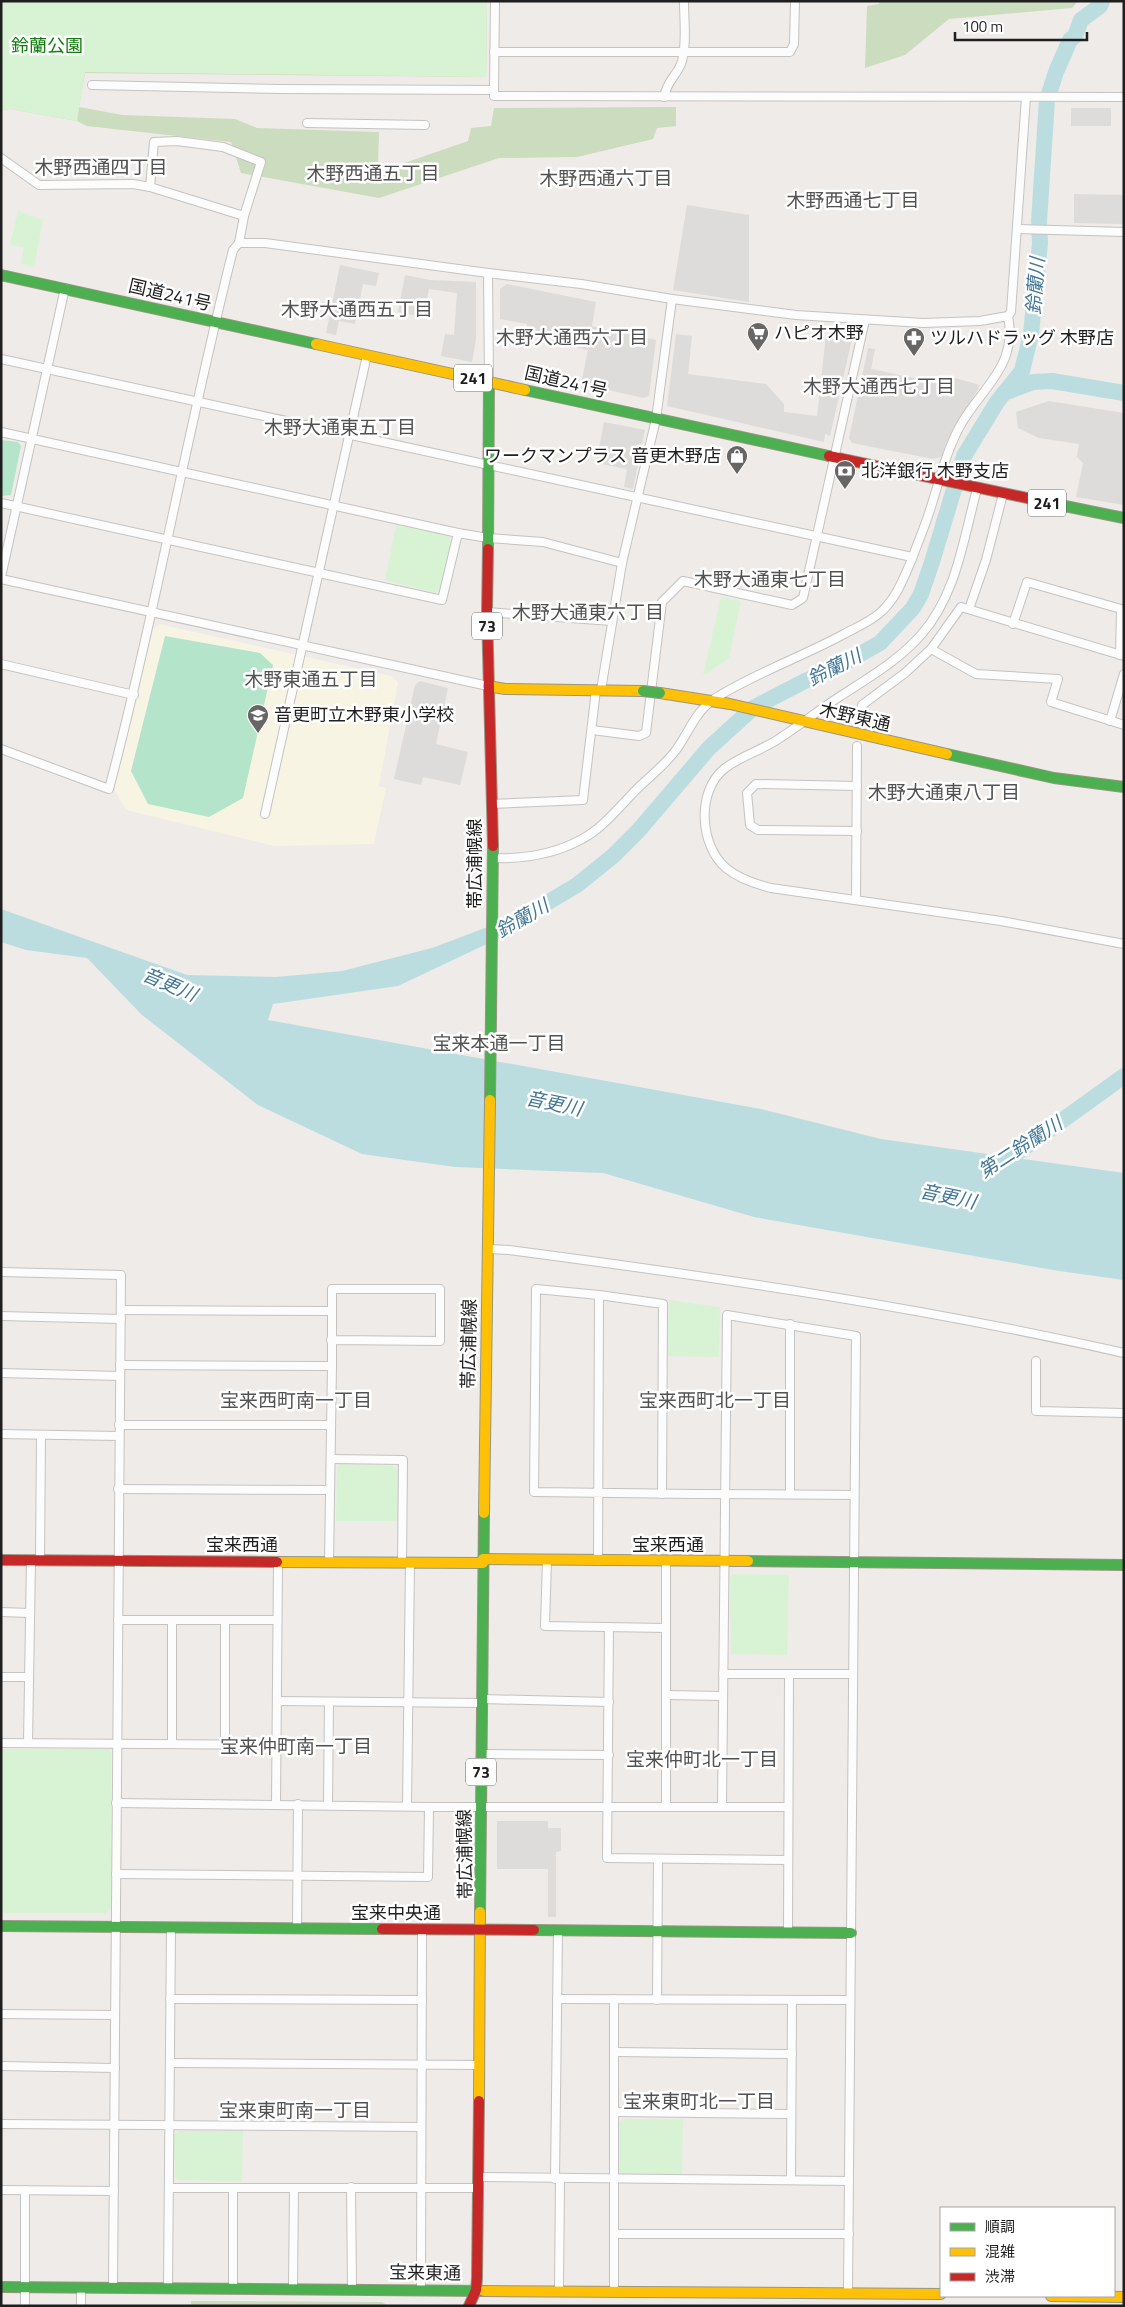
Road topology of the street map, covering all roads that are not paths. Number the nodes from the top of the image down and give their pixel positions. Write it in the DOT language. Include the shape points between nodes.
graph roads {
  1 [pos="495,1"];
  2 [pos="684,1"];
  3 [pos="795,1"];
  4 [pos="494,52"];
  5 [pos="683,53"];
  6 [pos="92,85"];
  7 [pos="494,90"];
  8 [pos="664,97"];
  9 [pos="1026,97"];
  10 [pos="1124,97"];
  11 [pos="307,123"];
  12 [pos="425,125"];
  13 [pos="1,158"];
  14 [pos="150,187"];
  15 [pos="244,216"];
  16 [pos="1018,229"];
  17 [pos="1124,232"];
  18 [pos="239,243"];
  19 [pos="488,273"];
  20 [pos="1,275"];
  21 [pos="65,288"];
  22 [pos="672,299"];
  23 [pos="1008,316"];
  24 [pos="865,320"];
  25 [pos="214,322"];
  26 [pos="366,355"];
  27 [pos="1,359"];
  28 [pos="47,369"];
  29 [pos="489,381"];
  30 [pos="196,400"];
  31 [pos="656,418"];
  32 [pos="1,432"];
  33 [pos="349,434"];
  34 [pos="31,438"];
  35 [pos="835,458"];
  36 [pos="488,464"];
  37 [pos="182,472"];
  38 [pos="942,481"];
  39 [pos="974,488"];
  40 [pos="1003,494"];
  41 [pos="639,498"];
  42 [pos="1,503"];
  43 [pos="333,505"];
  44 [pos="16,506"];
  45 [pos="1124,518"];
  46 [pos="458,533"];
  47 [pos="817,537"];
  48 [pos="488,538"];
  49 [pos="168,540"];
  50 [pos="912,556"];
  51 [pos="622,563"];
  52 [pos="318,572"];
  53 [pos="1,578"];
  54 [pos="969,609"];
  55 [pos="152,612"];
  56 [pos="487,612"];
  57 [pos="612,621"];
  58 [pos="1013,624"];
  59 [pos="302,645"];
  60 [pos="931,649"];
  61 [pos="1122,656"];
  62 [pos="1,664"];
  63 [pos="1124,674"];
  64 [pos="488,686"];
  65 [pos="598,690"];
  66 [pos="134,695"];
  67 [pos="712,701"];
  68 [pos="803,721"];
  69 [pos="1110,721"];
  70 [pos="858,724"];
  71 [pos="1124,725"];
  72 [pos="592,730"];
  73 [pos="857,746"];
  74 [pos="1,749"];
  75 [pos="857,786"];
  76 [pos="1124,787"];
  77 [pos="491,804"];
  78 [pos="265,814"];
  79 [pos="857,831"];
  80 [pos="493,858"];
  81 [pos="856,900"];
  82 [pos="1124,944"];
  83 [pos="489,1249"];
  84 [pos="1,1272"];
  85 [pos="599,1295"];
  86 [pos="121,1310"];
  87 [pos="332,1310"];
  88 [pos="1,1316"];
  89 [pos="121,1319"];
  90 [pos="790,1324"];
  91 [pos="331,1340"];
  92 [pos="1124,1353"];
  93 [pos="1036,1361"];
  94 [pos="120,1365"];
  95 [pos="332,1366"];
  96 [pos="1,1373"];
  97 [pos="120,1376"];
  98 [pos="1124,1413"];
  99 [pos="119,1425"];
  100 [pos="331,1426"];
  101 [pos="1,1434"];
  102 [pos="41,1434"];
  103 [pos="119,1436"];
  104 [pos="330,1459"];
  105 [pos="118,1489"];
  106 [pos="330,1490"];
  107 [pos="598,1493"];
  108 [pos="662,1494"];
  109 [pos="725,1494"];
  110 [pos="790,1494"];
  111 [pos="854,1494"];
  112 [pos="1,1560"];
  113 [pos="36,1560"];
  114 [pos="547,1560"];
  115 [pos="118,1561"];
  116 [pos="483,1561"];
  117 [pos="598,1561"];
  118 [pos="278,1562"];
  119 [pos="330,1562"];
  120 [pos="666,1562"];
  121 [pos="724,1562"];
  122 [pos="406,1563"];
  123 [pos="853,1563"];
  124 [pos="1124,1565"];
  125 [pos="1,1612"];
  126 [pos="30,1613"];
  127 [pos="118,1620"];
  128 [pos="172,1620"];
  129 [pos="225,1620"];
  130 [pos="277,1620"];
  131 [pos="609,1627"];
  132 [pos="666,1628"];
  133 [pos="724,1674"];
  134 [pos="789,1674"];
  135 [pos="853,1674"];
  136 [pos="1,1677"];
  137 [pos="30,1677"];
  138 [pos="666,1695"];
  139 [pos="724,1696"];
  140 [pos="277,1701"];
  141 [pos="482,1701"];
  142 [pos="330,1702"];
  143 [pos="409,1702"];
  144 [pos="609,1702"];
  145 [pos="1,1743"];
  146 [pos="28,1743"];
  147 [pos="117,1744"];
  148 [pos="172,1744"];
  149 [pos="225,1745"];
  150 [pos="276,1745"];
  151 [pos="481,1754"];
  152 [pos="609,1755"];
  153 [pos="116,1803"];
  154 [pos="276,1804"];
  155 [pos="298,1804"];
  156 [pos="328,1805"];
  157 [pos="408,1806"];
  158 [pos="429,1806"];
  159 [pos="481,1806"];
  160 [pos="607,1806"];
  161 [pos="666,1806"];
  162 [pos="722,1806"];
  163 [pos="788,1807"];
  164 [pos="658,1859"];
  165 [pos="788,1860"];
  166 [pos="116,1874"];
  167 [pos="297,1876"];
  168 [pos="1,1926"];
  169 [pos="115,1927"];
  170 [pos="171,1928"];
  171 [pos="296,1929"];
  172 [pos="422,1929"];
  173 [pos="481,1930"];
  174 [pos="558,1931"];
  175 [pos="658,1931"];
  176 [pos="788,1932"];
  177 [pos="851,1933"];
  178 [pos="557,1998"];
  179 [pos="170,1999"];
  180 [pos="614,1999"];
  181 [pos="422,2000"];
  182 [pos="657,2000"];
  183 [pos="792,2000"];
  184 [pos="850,2000"];
  185 [pos="1,2014"];
  186 [pos="115,2015"];
  187 [pos="614,2052"];
  188 [pos="792,2054"];
  189 [pos="170,2063"];
  190 [pos="421,2064"];
  191 [pos="479,2065"];
  192 [pos="1,2066"];
  193 [pos="115,2068"];
  194 [pos="614,2112"];
  195 [pos="791,2114"];
  196 [pos="1,2124"];
  197 [pos="114,2125"];
  198 [pos="169,2126"];
  199 [pos="422,2127"];
  200 [pos="478,2177"];
  201 [pos="558,2178"];
  202 [pos="614,2179"];
  203 [pos="791,2180"];
  204 [pos="848,2181"];
  205 [pos="351,2187"];
  206 [pos="170,2188"];
  207 [pos="233,2188"];
  208 [pos="294,2188"];
  209 [pos="421,2188"];
  210 [pos="478,2188"];
  211 [pos="1,2190"];
  212 [pos="25,2190"];
  213 [pos="114,2191"];
  214 [pos="614,2234"];
  215 [pos="848,2234"];
  216 [pos="113,2286"];
  217 [pos="1,2287"];
  218 [pos="25,2287"];
  219 [pos="81,2287"];
  220 [pos="168,2287"];
  221 [pos="233,2287"];
  222 [pos="293,2287"];
  223 [pos="352,2288"];
  224 [pos="421,2290"];
  225 [pos="476,2290"];
  226 [pos="559,2290"];
  227 [pos="614,2291"];
  228 [pos="848,2292"];
  229 [pos="940,2294"];
  230 [pos="25,2306"];
  231 [pos="81,2306"];
  232 [pos="469,2306"];
  1 -- 4 [label="street"];
  2 -- 5 [label="street"];
  3 -- 5 [label="street" via="794,44 790,52"];
  4 -- 5 [label="street"];
  4 -- 7 [label="street"];
  5 -- 8 [label="street" via="681,64 666,86"];
  6 -- 7 [label="street"];
  7 -- 8 [label="street" via="494,96"];
  8 -- 9 [label="street"];
  9 -- 10 [label="street"];
  9 -- 16 [label="street"];
  11 -- 12 [label="street"];
  13 -- 14 [label="street" via="39,185 133,184"];
  14 -- 15 [label="street"];
  14 -- 15 [label="street" via="154,142 177,141 223,147 261,162"];
  15 -- 18 [label="street"];
  16 -- 17 [label="street"];
  16 -- 23 [label="street" via="1012,312"];
  18 -- 19 [label="street" via="264,243"];
  18 -- 25 [label="street" via="233,250"];
  19 -- 22 [label="street"];
  19 -- 29 [label="street"];
  20 -- 21 [label="main road, 国道241号 / 241"];
  21 -- 25 [label="main road, 国道241号 / 241"];
  21 -- 28 [label="street"];
  22 -- 24 [label="street"];
  22 -- 31 [label="street"];
  23 -- 24 [label="street" via="980,321 923,323"];
  23 -- 38 [label="street" via="1012,333 1005,360 960,426 942,464"];
  24 -- 35 [label="street"];
  25 -- 26 [label="main road, 国道241号 / 241"];
  25 -- 30 [label="street"];
  26 -- 29 [label="main road, 国道241号 / 241"];
  26 -- 33 [label="street"];
  27 -- 28 [label="street"];
  28 -- 30 [label="street"];
  28 -- 34 [label="street"];
  29 -- 31 [label="main road, 国道241号 / 241"];
  29 -- 36 [label="main road, 帯広浦幌線 / 73"];
  30 -- 33 [label="street"];
  30 -- 37 [label="street"];
  31 -- 35 [label="main road, 国道241号 / 241"];
  31 -- 41 [label="street"];
  32 -- 34 [label="street"];
  33 -- 36 [label="street"];
  33 -- 43 [label="street"];
  34 -- 37 [label="street"];
  34 -- 44 [label="street"];
  35 -- 38 [label="main road, 国道241号 / 241"];
  35 -- 47 [label="street"];
  36 -- 41 [label="street"];
  36 -- 48 [label="main road, 帯広浦幌線 / 73"];
  37 -- 43 [label="street"];
  37 -- 49 [label="street"];
  38 -- 39 [label="main road, 国道241号 / 241"];
  38 -- 50 [label="street"];
  39 -- 40 [label="main road, 国道241号 / 241"];
  39 -- 68 [label="street" via="952,585 932,622 897,659"];
  40 -- 45 [label="main road, 国道241号 / 241"];
  40 -- 54 [label="street"];
  41 -- 47 [label="street"];
  41 -- 51 [label="street"];
  42 -- 44 [label="street"];
  43 -- 46 [label="street"];
  43 -- 52 [label="street"];
  44 -- 49 [label="street"];
  44 -- 53 [label="street"];
  46 -- 48 [label="street"];
  46 -- 52 [label="street" via="442,600"];
  47 -- 50 [label="street"];
  47 -- 72 [label="street" via="803,598 792,605 683,581 662,602 646,733 639,736"];
  48 -- 51 [label="street" via="543,542"];
  48 -- 56 [label="main road, 帯広浦幌線 / 73"];
  49 -- 52 [label="street"];
  49 -- 55 [label="street"];
  50 -- 67 [label="street" via="895,594 882,611 819,648 734,687"];
  51 -- 57 [label="street"];
  52 -- 59 [label="street"];
  53 -- 55 [label="street"];
  54 -- 58 [label="street"];
  54 -- 60 [label="street" via="961,607"];
  55 -- 59 [label="street"];
  55 -- 66 [label="street"];
  56 -- 57 [label="street"];
  56 -- 64 [label="main road, 帯広浦幌線 / 73"];
  57 -- 65 [label="street"];
  58 -- 61 [label="street"];
  58 -- 61 [label="street" via="1027,582 1112,606 1121,609"];
  59 -- 64 [label="street"];
  59 -- 78 [label="street"];
  60 -- 69 [label="street" via="976,674 1058,679 1051,702"];
  60 -- 70 [label="street" via="906,673 862,705"];
  62 -- 66 [label="street"];
  63 -- 69 [label="street"];
  64 -- 65 [label="main road, 木野東通"];
  64 -- 77 [label="main road, 帯広浦幌線 / 73"];
  65 -- 67 [label="main road, 木野東通, bridge" via="642,691"];
  65 -- 72 [label="street"];
  66 -- 74 [label="street" via="109,789"];
  67 -- 68 [label="main road, 木野東通"];
  67 -- 80 [label="street" via="694,718 676,750 583,839 538,855"];
  68 -- 76 [label="main road, 木野東通" via="1054,778"];
  68 -- 81 [label="street" via="723,770 711,787 706,805 706,834 725,868 751,883"];
  69 -- 71 [label="street"];
  72 -- 77 [label="street" via="583,800"];
  73 -- 75 [label="street"];
  75 -- 79 [label="street"];
  75 -- 79 [label="street" via="756,784 747,793 750,825 758,830"];
  77 -- 80 [label="main road, 帯広浦幌線 / 73"];
  79 -- 81 [label="street"];
  80 -- 83 [label="main road, 帯広浦幌線 / 73"];
  81 -- 82 [label="street" via="1001,921"];
  83 -- 92 [label="street" via="678,1272 1033,1332"];
  83 -- 116 [label="main road, 帯広浦幌線 / 73"];
  84 -- 86 [label="street" via="121,1274"];
  85 -- 107 [label="street"];
  85 -- 107 [label="street" via="536,1288 534,1492"];
  85 -- 108 [label="street" via="663,1304"];
  86 -- 87 [label="street"];
  86 -- 89 [label="street"];
  87 -- 91 [label="street"];
  87 -- 91 [label="street" via="332,1289 440,1289 440,1341"];
  88 -- 89 [label="street"];
  89 -- 94 [label="street"];
  90 -- 109 [label="street" via="727,1315"];
  90 -- 110 [label="street"];
  90 -- 111 [label="street" via="856,1336"];
  91 -- 95 [label="street"];
  93 -- 98 [label="street" via="1036,1411"];
  94 -- 95 [label="street"];
  94 -- 97 [label="street"];
  95 -- 100 [label="street"];
  96 -- 97 [label="street"];
  97 -- 99 [label="street"];
  99 -- 100 [label="street"];
  99 -- 103 [label="street"];
  100 -- 104 [label="street"];
  101 -- 102 [label="street"];
  102 -- 103 [label="street"];
  102 -- 113 [label="street"];
  103 -- 105 [label="street"];
  104 -- 106 [label="street"];
  104 -- 122 [label="street" via="402,1460"];
  105 -- 106 [label="street"];
  105 -- 115 [label="street"];
  106 -- 119 [label="street"];
  107 -- 108 [label="street"];
  107 -- 117 [label="street"];
  108 -- 109 [label="street"];
  109 -- 110 [label="street"];
  109 -- 121 [label="street"];
  110 -- 111 [label="street"];
  111 -- 123 [label="street"];
  112 -- 113 [label="main road, 宝来西通"];
  113 -- 115 [label="main road, 宝来西通"];
  113 -- 126 [label="street"];
  114 -- 116 [label="main road, 宝来西通"];
  114 -- 117 [label="main road, 宝来西通"];
  114 -- 131 [label="street" via="545,1626"];
  115 -- 118 [label="main road, 宝来西通"];
  115 -- 127 [label="street"];
  116 -- 122 [label="main road, 宝来西通"];
  116 -- 141 [label="main road, 帯広浦幌線 / 73"];
  117 -- 120 [label="main road, 宝来西通"];
  118 -- 119 [label="main road, 宝来西通"];
  118 -- 130 [label="street"];
  119 -- 122 [label="main road, 宝来西通"];
  120 -- 121 [label="main road, 宝来西通"];
  120 -- 132 [label="street"];
  121 -- 123 [label="main road, 宝来西通"];
  121 -- 133 [label="street"];
  122 -- 143 [label="street"];
  123 -- 124 [label="main road, 宝来西通"];
  123 -- 135 [label="street"];
  125 -- 126 [label="street"];
  126 -- 137 [label="street"];
  127 -- 128 [label="street"];
  127 -- 147 [label="street"];
  128 -- 129 [label="street"];
  128 -- 148 [label="street"];
  129 -- 130 [label="street"];
  129 -- 149 [label="street"];
  130 -- 140 [label="street"];
  131 -- 132 [label="street"];
  131 -- 144 [label="street"];
  132 -- 138 [label="street"];
  133 -- 134 [label="street"];
  133 -- 139 [label="street"];
  134 -- 135 [label="street"];
  134 -- 163 [label="street"];
  135 -- 177 [label="street"];
  136 -- 137 [label="street"];
  137 -- 146 [label="street"];
  138 -- 139 [label="street"];
  138 -- 161 [label="street"];
  139 -- 162 [label="street"];
  140 -- 142 [label="street"];
  140 -- 150 [label="street"];
  141 -- 143 [label="street"];
  141 -- 144 [label="street"];
  141 -- 151 [label="main road, 帯広浦幌線 / 73"];
  142 -- 143 [label="street"];
  142 -- 156 [label="street"];
  143 -- 157 [label="street"];
  144 -- 152 [label="street"];
  145 -- 146 [label="street"];
  146 -- 147 [label="street"];
  147 -- 148 [label="street"];
  147 -- 153 [label="street"];
  148 -- 149 [label="street"];
  149 -- 150 [label="street"];
  150 -- 154 [label="street"];
  151 -- 152 [label="street"];
  151 -- 159 [label="main road, 帯広浦幌線 / 73"];
  152 -- 160 [label="street"];
  153 -- 154 [label="street"];
  153 -- 166 [label="street"];
  154 -- 155 [label="street"];
  155 -- 156 [label="street"];
  155 -- 167 [label="street"];
  156 -- 157 [label="street"];
  157 -- 158 [label="street"];
  158 -- 159 [label="street"];
  158 -- 167 [label="street" via="428,1877"];
  159 -- 160 [label="street"];
  159 -- 173 [label="main road, 帯広浦幌線 / 73"];
  160 -- 161 [label="street"];
  160 -- 164 [label="street" via="607,1858"];
  161 -- 162 [label="street"];
  162 -- 163 [label="street"];
  163 -- 165 [label="street"];
  164 -- 165 [label="street"];
  164 -- 175 [label="street"];
  165 -- 176 [label="street"];
  166 -- 167 [label="street"];
  166 -- 169 [label="street"];
  167 -- 171 [label="street"];
  168 -- 169 [label="main road, 宝来中央通"];
  169 -- 170 [label="main road, 宝来中央通"];
  169 -- 186 [label="street"];
  170 -- 171 [label="main road, 宝来中央通"];
  170 -- 179 [label="street"];
  171 -- 172 [label="main road, 宝来中央通"];
  172 -- 173 [label="main road, 宝来中央通"];
  172 -- 181 [label="street"];
  173 -- 174 [label="main road, 宝来中央通"];
  173 -- 191 [label="main road, 帯広浦幌線 / 73"];
  174 -- 175 [label="main road, 宝来中央通"];
  174 -- 178 [label="street"];
  175 -- 176 [label="main road, 宝来中央通"];
  175 -- 182 [label="street"];
  176 -- 177 [label="main road, 宝来中央通"];
  177 -- 184 [label="street"];
  178 -- 180 [label="street"];
  178 -- 201 [label="street"];
  179 -- 181 [label="street"];
  179 -- 189 [label="street"];
  180 -- 182 [label="street"];
  180 -- 187 [label="street"];
  181 -- 190 [label="street"];
  182 -- 183 [label="street"];
  183 -- 184 [label="street"];
  183 -- 188 [label="street"];
  184 -- 204 [label="street"];
  185 -- 186 [label="street"];
  186 -- 193 [label="street"];
  187 -- 188 [label="street"];
  187 -- 194 [label="street"];
  188 -- 195 [label="street"];
  189 -- 190 [label="street"];
  189 -- 198 [label="street"];
  190 -- 191 [label="street"];
  190 -- 199 [label="street"];
  191 -- 200 [label="main road, 帯広浦幌線 / 73"];
  192 -- 193 [label="street"];
  193 -- 197 [label="street"];
  194 -- 195 [label="street"];
  194 -- 202 [label="street"];
  195 -- 203 [label="street"];
  196 -- 197 [label="street"];
  197 -- 198 [label="street"];
  197 -- 213 [label="street"];
  198 -- 199 [label="street"];
  198 -- 206 [label="street"];
  199 -- 209 [label="street"];
  200 -- 201 [label="street"];
  200 -- 210 [label="main road, 帯広浦幌線 / 73"];
  201 -- 202 [label="street"];
  201 -- 226 [label="street"];
  202 -- 203 [label="street"];
  202 -- 214 [label="street"];
  203 -- 204 [label="street"];
  204 -- 215 [label="street"];
  205 -- 208 [label="street"];
  205 -- 209 [label="street"];
  205 -- 223 [label="street"];
  206 -- 207 [label="street"];
  206 -- 220 [label="street"];
  207 -- 208 [label="street"];
  207 -- 221 [label="street"];
  208 -- 222 [label="street"];
  209 -- 210 [label="street"];
  209 -- 224 [label="street"];
  210 -- 225 [label="main road, 帯広浦幌線 / 73"];
  211 -- 212 [label="street"];
  212 -- 213 [label="street"];
  212 -- 218 [label="street"];
  213 -- 216 [label="street"];
  214 -- 215 [label="street"];
  214 -- 227 [label="street"];
  215 -- 228 [label="street"];
  216 -- 219 [label="main road, 宝来東通"];
  216 -- 220 [label="main road, 宝来東通"];
  217 -- 218 [label="main road, 宝来東通"];
  218 -- 219 [label="main road, 宝来東通"];
  218 -- 230 [label="street"];
  219 -- 231 [label="street"];
  220 -- 221 [label="main road, 宝来東通"];
  221 -- 222 [label="main road, 宝来東通"];
  222 -- 223 [label="main road, 宝来東通"];
  223 -- 224 [label="main road, 宝来東通"];
  224 -- 225 [label="main road, 宝来東通"];
  225 -- 226 [label="main road, 宝来東通"];
  225 -- 232 [label="main road, 帯広浦幌線 / 73"];
  226 -- 227 [label="main road, 宝来東通"];
  227 -- 228 [label="main road, 宝来東通"];
  228 -- 229 [label="main road, 宝来東通"];
}
